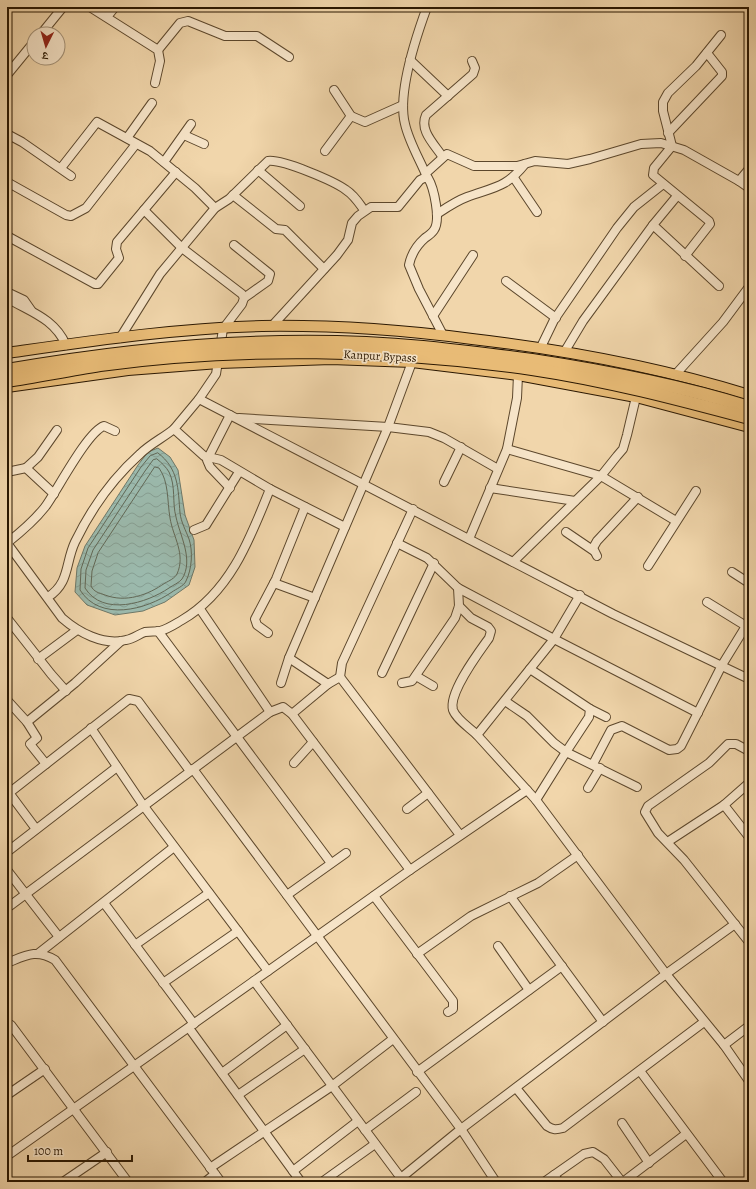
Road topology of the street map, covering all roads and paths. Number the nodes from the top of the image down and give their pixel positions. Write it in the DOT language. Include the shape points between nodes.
graph roads {
  1 [pos="63,7"];
  2 [pos="90,7"];
  3 [pos="115,7"];
  4 [pos="427,7"];
  5 [pos="106,17"];
  6 [pos="48,26"];
  7 [pos="721,35"];
  8 [pos="158,50"];
  9 [pos="26,51"];
  10 [pos="707,54"];
  11 [pos="289,57"];
  12 [pos="410,60"];
  13 [pos="472,61"];
  14 [pos="7,74"];
  15 [pos="155,83"];
  16 [pos="334,90"];
  17 [pos="448,96"];
  18 [pos="152,104"];
  19 [pos="403,105"];
  20 [pos="351,116"];
  21 [pos="191,124"];
  22 [pos="668,133"];
  23 [pos="7,134"];
  24 [pos="184,134"];
  25 [pos="127,138"];
  26 [pos="136,144"];
  27 [pos="204,144"];
  28 [pos="672,146"];
  29 [pos="326,151"];
  30 [pos="442,156"];
  31 [pos="164,162"];
  32 [pos="524,164"];
  33 [pos="61,168"];
  34 [pos="749,169"];
  35 [pos="258,170"];
  36 [pos="176,172"];
  37 [pos="427,175"];
  38 [pos="71,176"];
  39 [pos="514,178"];
  40 [pos="739,181"];
  41 [pos="7,182"];
  42 [pos="663,184"];
  43 [pos="749,188"];
  44 [pos="233,195"];
  45 [pos="677,196"];
  46 [pos="300,206"];
  47 [pos="215,208"];
  48 [pos="144,210"];
  49 [pos="364,210"];
  50 [pos="537,212"];
  51 [pos="437,214"];
  52 [pos="653,226"];
  53 [pos="7,236"];
  54 [pos="234,245"];
  55 [pos="182,248"];
  56 [pos="473,255"];
  57 [pos="685,256"];
  58 [pos="324,269"];
  59 [pos="506,281"];
  60 [pos="719,286"];
  61 [pos="749,287"];
  62 [pos="7,292"];
  63 [pos="7,298"];
  64 [pos="244,298"];
  65 [pos="31,310"];
  66 [pos="433,316"];
  67 [pos="556,318"];
  68 [pos="272,326"];
  69 [pos="223,329"];
  70 [pos="443,335"];
  71 [pos="120,338"];
  72 [pos="66,345"];
  73 [pos="541,347"];
  74 [pos="565,351"];
  75 [pos="7,353"];
  76 [pos="412,362"];
  77 [pos="219,363"];
  78 [pos="7,370"];
  79 [pos="518,375"];
  80 [pos="676,375"];
  81 [pos="7,381"];
  82 [pos="7,387"];
  83 [pos="749,395"];
  84 [pos="636,397"];
  85 [pos="199,399"];
  86 [pos="749,407"];
  87 [pos="233,416"];
  88 [pos="749,418"];
  89 [pos="388,427"];
  90 [pos="749,427"];
  91 [pos="174,429"];
  92 [pos="56,430"];
  93 [pos="114,431"];
  94 [pos="461,447"];
  95 [pos="507,449"];
  96 [pos="207,457"];
  97 [pos="26,468"];
  98 [pos="498,469"];
  99 [pos="7,472"];
  100 [pos="239,472"];
  101 [pos="601,476"];
  102 [pos="444,482"];
  103 [pos="364,484"];
  104 [pos="230,488"];
  105 [pos="490,488"];
  106 [pos="270,489"];
  107 [pos="696,491"];
  108 [pos="54,494"];
  109 [pos="638,497"];
  110 [pos="575,501"];
  111 [pos="305,506"];
  112 [pos="413,509"];
  113 [pos="676,521"];
  114 [pos="345,527"];
  115 [pos="194,530"];
  116 [pos="566,532"];
  117 [pos="469,539"];
  118 [pos="7,543"];
  119 [pos="397,543"];
  120 [pos="512,562"];
  121 [pos="434,563"];
  122 [pos="648,566"];
  123 [pos="732,572"];
  124 [pos="274,583"];
  125 [pos="749,583"];
  126 [pos="458,588"];
  127 [pos="580,595"];
  128 [pos="48,597"];
  129 [pos="315,598"];
  130 [pos="707,602"];
  131 [pos="459,606"];
  132 [pos="200,609"];
  133 [pos="7,618"];
  134 [pos="747,623"];
  135 [pos="77,630"];
  136 [pos="158,632"];
  137 [pos="268,633"];
  138 [pos="554,639"];
  139 [pos="121,641"];
  140 [pos="289,658"];
  141 [pos="38,659"];
  142 [pos="722,665"];
  143 [pos="530,669"];
  144 [pos="382,673"];
  145 [pos="416,676"];
  146 [pos="340,677"];
  147 [pos="749,679"];
  148 [pos="281,683"];
  149 [pos="402,683"];
  150 [pos="328,684"];
  151 [pos="433,686"];
  152 [pos="66,691"];
  153 [pos="7,700"];
  154 [pos="505,701"];
  155 [pos="590,709"];
  156 [pos="270,712"];
  157 [pos="698,713"];
  158 [pos="292,714"];
  159 [pos="606,717"];
  160 [pos="27,722"];
  161 [pos="91,728"];
  162 [pos="477,735"];
  163 [pos="237,736"];
  164 [pos="313,742"];
  165 [pos="749,751"];
  166 [pos="566,752"];
  167 [pos="294,763"];
  168 [pos="46,764"];
  169 [pos="597,766"];
  170 [pos="117,767"];
  171 [pos="191,770"];
  172 [pos="749,783"];
  173 [pos="636,787"];
  174 [pos="588,788"];
  175 [pos="527,790"];
  176 [pos="8,791"];
  177 [pos="428,793"];
  178 [pos="536,800"];
  179 [pos="143,805"];
  180 [pos="724,805"];
  181 [pos="407,809"];
  182 [pos="746,826"];
  183 [pos="36,829"];
  184 [pos="460,835"];
  185 [pos="749,837"];
  186 [pos="669,841"];
  187 [pos="174,847"];
  188 [pos="7,852"];
  189 [pos="346,853"];
  190 [pos="578,855"];
  191 [pos="331,863"];
  192 [pos="7,870"];
  193 [pos="410,870"];
  194 [pos="209,893"];
  195 [pos="25,894"];
  196 [pos="287,896"];
  197 [pos="374,896"];
  198 [pos="510,896"];
  199 [pos="104,903"];
  200 [pos="7,908"];
  201 [pos="735,924"];
  202 [pos="238,931"];
  203 [pos="58,937"];
  204 [pos="316,937"];
  205 [pos="749,942"];
  206 [pos="135,945"];
  207 [pos="498,946"];
  208 [pos="40,953"];
  209 [pos="417,954"];
  210 [pos="7,963"];
  211 [pos="562,966"];
  212 [pos="268,971"];
  213 [pos="666,974"];
  214 [pos="254,981"];
  215 [pos="163,983"];
  216 [pos="529,990"];
  217 [pos="448,1012"];
  218 [pos="603,1022"];
  219 [pos="704,1022"];
  220 [pos="8,1024"];
  221 [pos="192,1026"];
  222 [pos="287,1026"];
  223 [pos="749,1026"];
  224 [pos="393,1039"];
  225 [pos="724,1045"];
  226 [pos="305,1049"];
  227 [pos="135,1067"];
  228 [pos="45,1069"];
  229 [pos="640,1071"];
  230 [pos="418,1072"];
  231 [pos="222,1073"];
  232 [pos="749,1081"];
  233 [pos="332,1086"];
  234 [pos="516,1088"];
  235 [pos="416,1092"];
  236 [pos="7,1094"];
  237 [pos="238,1095"];
  238 [pos="75,1108"];
  239 [pos="358,1121"];
  240 [pos="622,1123"];
  241 [pos="461,1129"];
  242 [pos="365,1130"];
  243 [pos="264,1132"];
  244 [pos="686,1134"];
  245 [pos="375,1144"];
  246 [pos="107,1152"];
  247 [pos="7,1156"];
  248 [pos="649,1163"];
  249 [pos="293,1170"];
  250 [pos="213,1171"];
  251 [pos="556,1179"];
  252 [pos="69,1180"];
  253 [pos="398,1180"];
  254 [pos="722,1181"];
  255 [pos="128,1182"];
  256 [pos="205,1182"];
  257 [pos="221,1182"];
  258 [pos="301,1182"];
  259 [pos="322,1182"];
  260 [pos="496,1182"];
  261 [pos="544,1182"];
  262 [pos="622,1182"];
  1 -- 6 [label="street"];
  2 -- 5 [label="street"];
  3 -- 5 [label="street"];
  4 -- 12 [label="street"];
  5 -- 8 [label="street"];
  7 -- 10 [label="street"];
  8 -- 11 [label="street" via="180,23 188,21 225,36 257,36"];
  8 -- 15 [label="street" via="160,61"];
  9 -- 14 [label="street"];
  10 -- 22 [label="street" via="668,93 663,102"];
  10 -- 22 [label="street" via="722,72 722,76"];
  12 -- 17 [label="street"];
  12 -- 19 [label="street"];
  13 -- 17 [label="street" via="473,74"];
  16 -- 20 [label="street"];
  17 -- 30 [label="street" via="426,115 424,120 425,132"];
  18 -- 25 [label="street"];
  19 -- 20 [label="street" via="370,121 358,120"];
  19 -- 37 [label="street" via="408,133"];
  20 -- 29 [label="street"];
  21 -- 24 [label="street"];
  22 -- 28 [label="street"];
  23 -- 33 [label="street"];
  24 -- 27 [label="street"];
  24 -- 31 [label="street"];
  25 -- 26 [label="street"];
  25 -- 33 [label="street" via="97,122"];
  26 -- 31 [label="street"];
  26 -- 41 [label="street" via="86,208 71,216 66,216"];
  28 -- 32 [label="street" via="661,143 641,144 575,164 540,161"];
  28 -- 40 [label="street" via="684,150"];
  28 -- 42 [label="street" via="653,172"];
  30 -- 32 [label="street" via="447,154 474,166"];
  30 -- 37 [label="street"];
  31 -- 36 [label="street"];
  32 -- 39 [label="street"];
  33 -- 38 [label="street"];
  34 -- 40 [label="street"];
  35 -- 44 [label="street"];
  35 -- 46 [label="street"];
  35 -- 49 [label="street" via="268,161 299,169 346,190"];
  36 -- 47 [label="street"];
  36 -- 48 [label="street"];
  37 -- 49 [label="street" via="398,207 371,207"];
  37 -- 51 [label="street"];
  39 -- 50 [label="street"];
  39 -- 51 [label="street" via="500,186 466,197"];
  40 -- 43 [label="street"];
  42 -- 45 [label="street"];
  42 -- 67 [label="street" via="634,207 616,228"];
  44 -- 47 [label="street"];
  44 -- 58 [label="street" via="276,229 285,230"];
  45 -- 52 [label="street"];
  45 -- 57 [label="street" via="710,224"];
  47 -- 55 [label="street"];
  48 -- 53 [label="street" via="117,242 119,258 98,284"];
  48 -- 55 [label="street"];
  49 -- 58 [label="street" via="352,223 348,240"];
  51 -- 66 [label="street" via="435,230 417,246 409,265"];
  52 -- 57 [label="street"];
  52 -- 74 [label="street" via="583,321"];
  54 -- 64 [label="street" via="270,274 268,280"];
  55 -- 64 [label="street"];
  55 -- 71 [label="street" via="160,274"];
  56 -- 66 [label="street"];
  57 -- 60 [label="street"];
  58 -- 68 [label="street"];
  59 -- 67 [label="street"];
  61 -- 80 [label="street" via="724,322"];
  62 -- 65 [label="street" via="24,300"];
  63 -- 65 [label="street"];
  64 -- 69 [label="street"];
  65 -- 72 [label="street" via="53,325"];
  66 -- 70 [label="street"];
  67 -- 73 [label="street"];
  68 -- 69 [label="main road"];
  68 -- 70 [label="main road" via="335,327"];
  69 -- 71 [label="main road"];
  69 -- 77 [label="street"];
  70 -- 73 [label="main road"];
  71 -- 72 [label="main road"];
  72 -- 75 [label="main road"];
  73 -- 74 [label="main road"];
  74 -- 80 [label="main road"];
  76 -- 77 [label="main road" via="332,359"];
  76 -- 79 [label="main road"];
  76 -- 89 [label="street"];
  77 -- 82 [label="main road" via="128,370"];
  77 -- 85 [label="street" via="216,374"];
  78 -- 86 [label="highway, Kanpur Bypass, bridge" via="89,357 197,346 298,342 369,344 438,349 583,368"];
  79 -- 84 [label="main road"];
  79 -- 95 [label="street" via="517,398"];
  80 -- 83 [label="main road"];
  81 -- 88 [label="highway, Kanpur Bypass, bridge" via="101,365 193,357 302,353 382,354 533,370 649,392"];
  84 -- 90 [label="main road"];
  84 -- 101 [label="street" via="622,449"];
  85 -- 87 [label="street"];
  85 -- 91 [label="street"];
  87 -- 89 [label="street"];
  87 -- 96 [label="street"];
  87 -- 103 [label="street"];
  89 -- 94 [label="street" via="429,432"];
  89 -- 103 [label="street"];
  91 -- 96 [label="street"];
  91 -- 128 [label="street" via="139,454 103,495 74,544 64,582 57,592"];
  92 -- 97 [label="street" via="38,457"];
  93 -- 108 [label="street" via="104,426 98,429 80,451"];
  94 -- 98 [label="street"];
  94 -- 102 [label="street"];
  95 -- 98 [label="street"];
  95 -- 101 [label="street"];
  96 -- 100 [label="street" via="221,460"];
  96 -- 104 [label="street" via="210,467"];
  97 -- 99 [label="street"];
  97 -- 108 [label="street"];
  98 -- 105 [label="street"];
  100 -- 104 [label="street"];
  100 -- 106 [label="street"];
  101 -- 109 [label="street"];
  101 -- 110 [label="street"];
  103 -- 112 [label="street"];
  103 -- 114 [label="street"];
  104 -- 115 [label="street" via="206,525"];
  105 -- 110 [label="street"];
  105 -- 117 [label="street"];
  106 -- 111 [label="street"];
  106 -- 132 [label="street" via="242,553 217,592"];
  107 -- 113 [label="street"];
  108 -- 118 [label="street" via="27,527"];
  109 -- 113 [label="street"];
  109 -- 116 [label="street" via="597,541 594,545 595,553"];
  110 -- 120 [label="street"];
  111 -- 114 [label="street"];
  111 -- 124 [label="street"];
  112 -- 117 [label="street"];
  112 -- 119 [label="street"];
  113 -- 122 [label="street"];
  114 -- 129 [label="street"];
  117 -- 120 [label="street"];
  118 -- 128 [label="street"];
  119 -- 121 [label="street"];
  119 -- 146 [label="street" via="342,663"];
  120 -- 127 [label="street"];
  121 -- 126 [label="street"];
  121 -- 144 [label="street"];
  123 -- 125 [label="street"];
  124 -- 129 [label="street"];
  124 -- 137 [label="street" via="255,619 257,625"];
  126 -- 131 [label="street"];
  126 -- 138 [label="street"];
  127 -- 138 [label="street"];
  127 -- 142 [label="street" via="613,614"];
  128 -- 135 [label="street" via="62,618"];
  129 -- 140 [label="street"];
  130 -- 134 [label="street"];
  131 -- 145 [label="street" via="455,618"];
  131 -- 162 [label="street" via="471,618 491,631 455,693 452,704 454,712"];
  132 -- 136 [label="street"];
  132 -- 156 [label="street"];
  133 -- 141 [label="street"];
  134 -- 142 [label="street"];
  135 -- 139 [label="street" via="105,640"];
  135 -- 141 [label="street"];
  136 -- 139 [label="street" via="145,632"];
  136 -- 163 [label="street"];
  138 -- 143 [label="street"];
  138 -- 157 [label="street"];
  139 -- 152 [label="street"];
  140 -- 148 [label="street"];
  140 -- 150 [label="street"];
  141 -- 152 [label="street"];
  142 -- 147 [label="street"];
  142 -- 157 [label="street"];
  143 -- 154 [label="street"];
  143 -- 155 [label="street"];
  145 -- 149 [label="street" via="412,681"];
  145 -- 151 [label="street"];
  146 -- 150 [label="street"];
  146 -- 177 [label="street"];
  150 -- 158 [label="street"];
  152 -- 160 [label="street"];
  153 -- 160 [label="street"];
  154 -- 162 [label="street"];
  154 -- 166 [label="street"];
  155 -- 159 [label="street"];
  155 -- 166 [label="street" via="589,717"];
  156 -- 158 [label="street" via="283,707"];
  156 -- 163 [label="street"];
  157 -- 169 [label="street" via="677,749 668,750 622,726 616,727 611,730"];
  158 -- 164 [label="street"];
  160 -- 168 [label="street" via="37,738 30,744"];
  161 -- 168 [label="street"];
  161 -- 170 [label="street"];
  161 -- 171 [label="street" via="125,702 134,699"];
  162 -- 175 [label="street"];
  163 -- 171 [label="street"];
  163 -- 191 [label="street"];
  164 -- 167 [label="street"];
  164 -- 193 [label="street"];
  165 -- 186 [label="street" via="736,744 728,744 709,763 648,806 646,815 658,833"];
  166 -- 169 [label="street"];
  166 -- 178 [label="street"];
  168 -- 176 [label="street"];
  169 -- 173 [label="street"];
  169 -- 174 [label="street"];
  170 -- 179 [label="street"];
  170 -- 183 [label="street"];
  171 -- 179 [label="street"];
  171 -- 196 [label="street"];
  172 -- 180 [label="street"];
  175 -- 178 [label="street"];
  175 -- 184 [label="street"];
  176 -- 183 [label="street"];
  177 -- 181 [label="street"];
  177 -- 184 [label="street"];
  178 -- 190 [label="street"];
  179 -- 187 [label="street"];
  179 -- 195 [label="street"];
  180 -- 182 [label="street"];
  180 -- 186 [label="street"];
  182 -- 185 [label="street"];
  183 -- 188 [label="street"];
  184 -- 193 [label="street"];
  186 -- 201 [label="street"];
  187 -- 194 [label="street"];
  187 -- 199 [label="street"];
  189 -- 191 [label="street"];
  190 -- 198 [label="street" via="538,883"];
  190 -- 213 [label="street"];
  191 -- 196 [label="street"];
  192 -- 195 [label="street"];
  193 -- 197 [label="street"];
  194 -- 202 [label="street"];
  194 -- 206 [label="street"];
  195 -- 200 [label="street"];
  195 -- 203 [label="street"];
  196 -- 204 [label="street"];
  197 -- 204 [label="street"];
  197 -- 209 [label="street"];
  198 -- 209 [label="street" via="471,916"];
  198 -- 211 [label="street"];
  199 -- 203 [label="street"];
  199 -- 206 [label="street"];
  201 -- 205 [label="street"];
  201 -- 213 [label="street"];
  202 -- 212 [label="street"];
  202 -- 215 [label="street"];
  203 -- 208 [label="street"];
  204 -- 212 [label="street"];
  204 -- 224 [label="street"];
  206 -- 215 [label="street"];
  207 -- 216 [label="street"];
  208 -- 210 [label="street" via="29,954"];
  208 -- 227 [label="street" via="55,960"];
  209 -- 217 [label="street" via="454,1001 453,1009"];
  211 -- 216 [label="street"];
  211 -- 218 [label="street"];
  212 -- 214 [label="street"];
  213 -- 218 [label="street"];
  213 -- 219 [label="street"];
  214 -- 221 [label="street"];
  214 -- 222 [label="street"];
  215 -- 221 [label="street"];
  216 -- 230 [label="street"];
  218 -- 234 [label="street"];
  219 -- 225 [label="street"];
  219 -- 229 [label="street"];
  220 -- 228 [label="street"];
  221 -- 227 [label="street"];
  221 -- 231 [label="street"];
  222 -- 226 [label="street"];
  222 -- 231 [label="street"];
  223 -- 225 [label="street"];
  224 -- 230 [label="street"];
  224 -- 233 [label="street"];
  225 -- 232 [label="street"];
  226 -- 233 [label="street"];
  226 -- 237 [label="street"];
  227 -- 238 [label="street"];
  227 -- 250 [label="street"];
  228 -- 236 [label="street"];
  228 -- 238 [label="street"];
  229 -- 234 [label="street" via="557,1130 547,1126"];
  229 -- 244 [label="street"];
  230 -- 241 [label="street"];
  231 -- 237 [label="street"];
  233 -- 239 [label="street"];
  233 -- 243 [label="street"];
  234 -- 241 [label="street"];
  235 -- 242 [label="street"];
  237 -- 243 [label="street"];
  238 -- 246 [label="street"];
  238 -- 247 [label="street"];
  239 -- 242 [label="street"];
  239 -- 249 [label="street"];
  240 -- 248 [label="street"];
  241 -- 253 [label="street"];
  241 -- 260 [label="street"];
  242 -- 245 [label="street"];
  243 -- 249 [label="street"];
  243 -- 250 [label="street"];
  244 -- 248 [label="street"];
  244 -- 254 [label="street"];
  245 -- 253 [label="street"];
  245 -- 259 [label="street"];
  246 -- 252 [label="street"];
  246 -- 255 [label="street"];
  248 -- 262 [label="street"];
  249 -- 258 [label="street"];
  250 -- 256 [label="street"];
  250 -- 257 [label="street"];
  251 -- 261 [label="street"];
  251 -- 262 [label="street" via="584,1154 593,1152 604,1159"];
}
